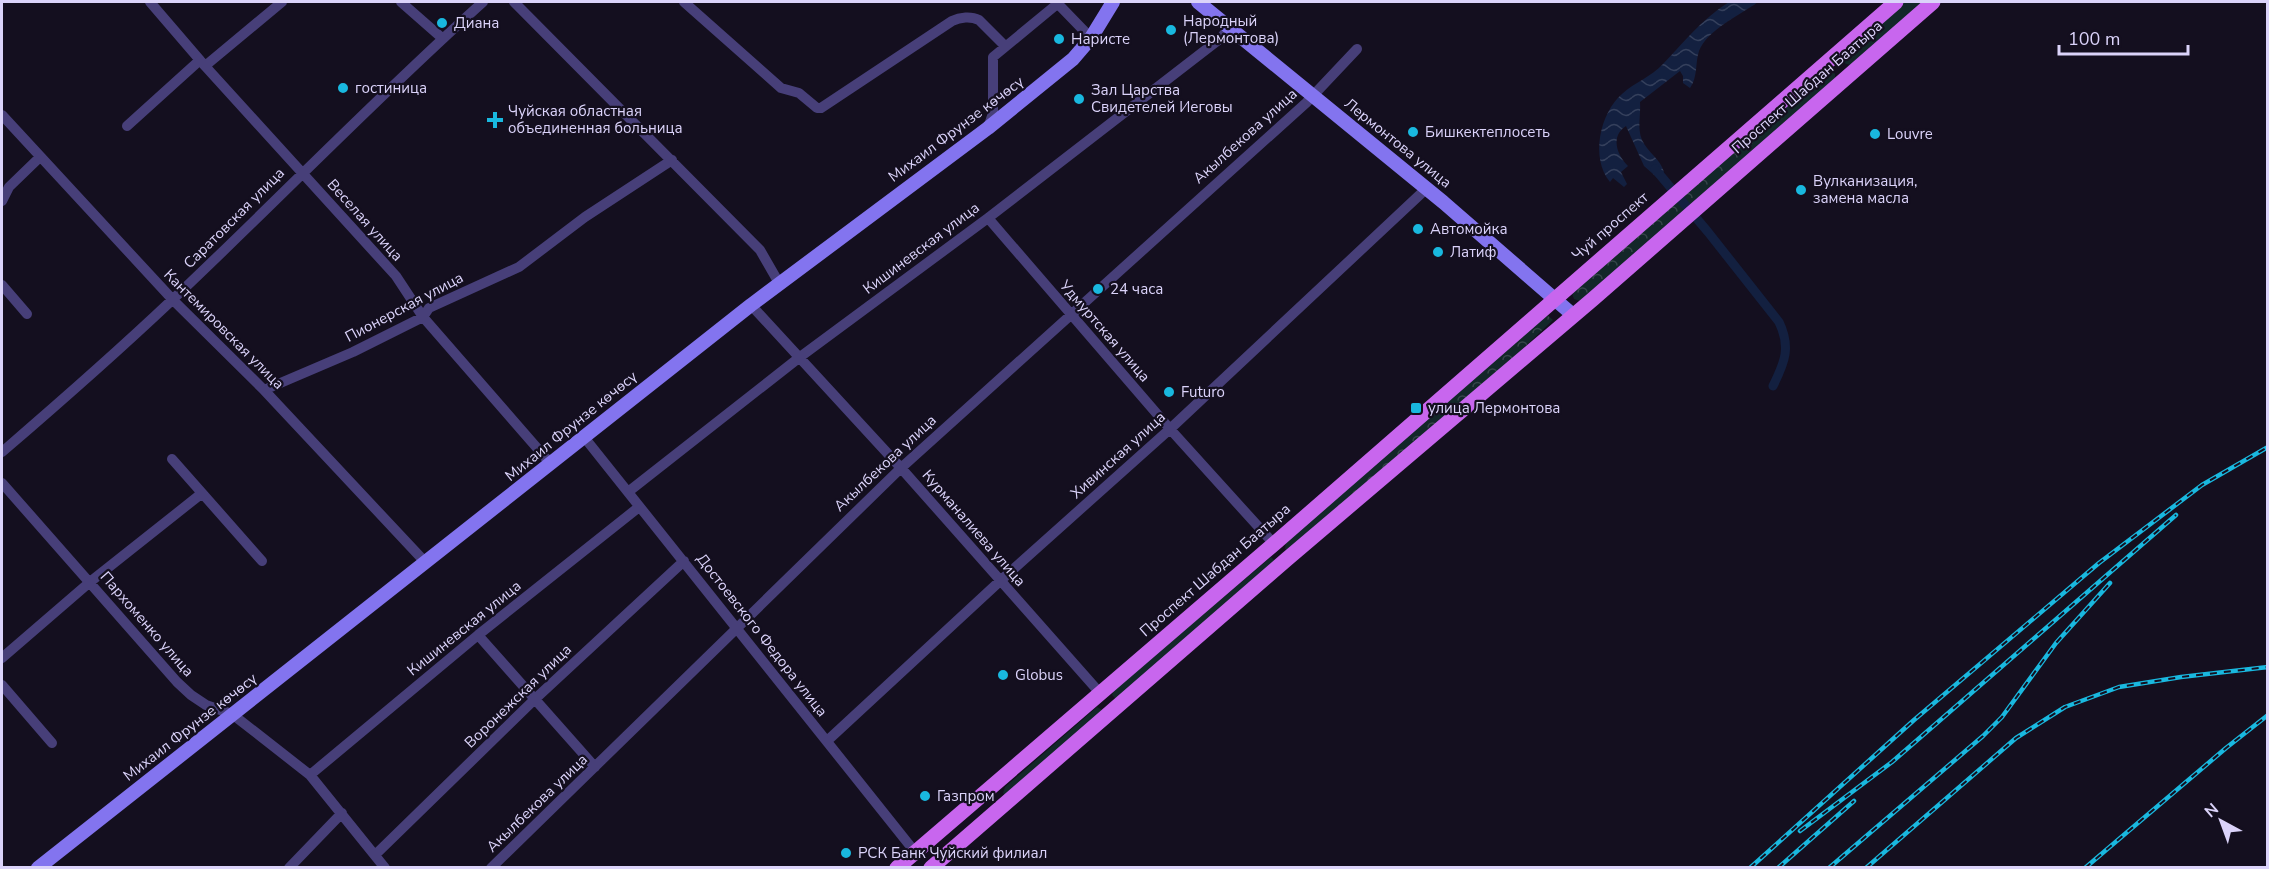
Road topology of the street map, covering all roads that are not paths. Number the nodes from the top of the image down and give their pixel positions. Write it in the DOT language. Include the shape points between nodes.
graph roads {
  1 [pos="150,2"];
  2 [pos="282,2"];
  3 [pos="401,2"];
  4 [pos="483,2"];
  5 [pos="514,2"];
  6 [pos="684,2"];
  7 [pos="1113,2"];
  8 [pos="1198,2"];
  9 [pos="1896,2"];
  10 [pos="1933,2"];
  11 [pos="1230,26"];
  12 [pos="442,38"];
  13 [pos="1091,38"];
  14 [pos="1005,46"];
  15 [pos="1357,49"];
  16 [pos="1830,59"];
  17 [pos="203,63"];
  18 [pos="1846,76"];
  19 [pos="1313,95"];
  20 [pos="2,115"];
  21 [pos="127,126"];
  22 [pos="988,128"];
  23 [pos="39,158"];
  24 [pos="672,160"];
  25 [pos="302,172"];
  26 [pos="1690,181"];
  27 [pos="1427,188"];
  28 [pos="2,201"];
  29 [pos="988,218"];
  30 [pos="779,283"];
  31 [pos="2,285"];
  32 [pos="1555,299"];
  33 [pos="173,300"];
  34 [pos="751,304"];
  35 [pos="27,314"];
  36 [pos="1070,314"];
  37 [pos="1573,315"];
  38 [pos="423,317"];
  39 [pos="800,357"];
  40 [pos="264,390"];
  41 [pos="1170,429"];
  42 [pos="584,437"];
  43 [pos="2,452"];
  44 [pos="172,459"];
  45 [pos="551,464"];
  46 [pos="901,468"];
  47 [pos="2,483"];
  48 [pos="628,492"];
  49 [pos="201,494"];
  50 [pos="639,507"];
  51 [pos="1274,544"];
  52 [pos="1287,560"];
  53 [pos="262,561"];
  54 [pos="684,561"];
  55 [pos="426,563"];
  56 [pos="999,581"];
  57 [pos="90,582"];
  58 [pos="736,627"];
  59 [pos="478,635"];
  60 [pos="2,658"];
  61 [pos="2,686"];
  62 [pos="1100,693"];
  63 [pos="535,699"];
  64 [pos="1115,709"];
  65 [pos="232,714"];
  66 [pos="827,741"];
  67 [pos="52,743"];
  68 [pos="595,767"];
  69 [pos="310,775"];
  70 [pos="991,787"];
  71 [pos="1006,802"];
  72 [pos="964,810"];
  73 [pos="342,813"];
  74 [pos="978,827"];
  75 [pos="915,852"];
  76 [pos="375,855"];
  77 [pos="38,867"];
  78 [pos="289,867"];
  79 [pos="385,867"];
  80 [pos="491,867"];
  81 [pos="897,867"];
  82 [pos="931,867"];
  1 -- 17 [label="street, Веселая улица"];
  2 -- 17 [label="street"];
  3 -- 12 [label="street"];
  4 -- 12 [label="street, Саратовская улица"];
  5 -- 24 [label="street"];
  6 -- 14 [label="street" via="781,87 799,93 817,108 959,18 980,20"];
  7 -- 13 [label="main road, Михаил Фрунзе көчөсү"];
  8 -- 11 [label="main road, Лермонтова улица"];
  9 -- 16 [label="main road, Проспект Шабдан Баатыра"];
  10 -- 18 [label="main road, Проспект Шабдан Баатыра"];
  11 -- 19 [label="main road, Лермонтова улица"];
  11 -- 29 [label="street, Кишиневская улица" via="1221,38"];
  12 -- 25 [label="street, Саратовская улица"];
  13 -- 14 [label="street" via="1056,5"];
  13 -- 22 [label="main road, Михаил Фрунзе көчөсү" via="1073,59"];
  14 -- 22 [label="street" via="993,57 993,113"];
  15 -- 19 [label="street, Акылбекова улица"];
  16 -- 18 [label="main road"];
  16 -- 26 [label="main road, Проспект Шабдан Баатыра"];
  17 -- 21 [label="street"];
  17 -- 25 [label="street, Веселая улица"];
  18 -- 37 [label="main road, Проспект Шабдан Баатыра"];
  19 -- 27 [label="main road, Лермонтова улица"];
  19 -- 36 [label="street, Акылбекова улица"];
  20 -- 23 [label="street, Кантемировская улица"];
  22 -- 30 [label="main road, Михаил Фрунзе көчөсү"];
  23 -- 28 [label="street" via="9,187"];
  23 -- 33 [label="street, Кантемировская улица"];
  24 -- 30 [label="street" via="760,250"];
  24 -- 38 [label="street, Пионерская улица" via="585,217 519,267 429,308"];
  25 -- 33 [label="street, Саратовская улица"];
  25 -- 38 [label="street, Веселая улица" via="396,276"];
  26 -- 32 [label="main road, Чуй проспект"];
  27 -- 32 [label="main road, Лермонтова улица"];
  27 -- 41 [label="street, Хивинская улица"];
  29 -- 36 [label="street, Удмуртская улица"];
  29 -- 39 [label="street, Кишиневская улица"];
  30 -- 34 [label="main road, Михаил Фрунзе көчөсү"];
  31 -- 35 [label="street"];
  32 -- 37 [label="main road, Лермонтова улица"];
  32 -- 51 [label="main road, Проспект Шабдан Баатыра"];
  33 -- 40 [label="street, Кантемировская улица"];
  33 -- 43 [label="street, Саратовская улица"];
  34 -- 39 [label="street, Курманалиева улица"];
  34 -- 42 [label="main road, Михаил Фрунзе көчөсү"];
  36 -- 41 [label="street, Удмуртская улица"];
  36 -- 46 [label="street, Акылбекова улица"];
  37 -- 52 [label="main road"];
  38 -- 40 [label="street, Пионерская улица"];
  38 -- 45 [label="street, Веселая улица"];
  39 -- 46 [label="street, Курманалиева улица"];
  39 -- 48 [label="street, Кишиневская улица"];
  40 -- 55 [label="street, Кантемировская улица"];
  41 -- 51 [label="street, Удмуртская улица"];
  41 -- 56 [label="street, Хивинская улица"];
  42 -- 45 [label="main road, Михаил Фрунзе көчөсү"];
  42 -- 48 [label="street, Достоевского Федора улица"];
  44 -- 49 [label="street"];
  45 -- 55 [label="main road, Михаил Фрунзе көчөсү"];
  46 -- 56 [label="street, Курманалиева улица"];
  46 -- 58 [label="street, Акылбекова улица"];
  47 -- 57 [label="street, Пархоменко улица"];
  48 -- 50 [label="street, Достоевского Федора улица"];
  49 -- 53 [label="street"];
  49 -- 57 [label="street"];
  50 -- 54 [label="street, Достоевского Федора улица"];
  50 -- 59 [label="street, Кишиневская улица"];
  51 -- 52 [label="main road"];
  51 -- 62 [label="main road, Проспект Шабдан Баатыра"];
  52 -- 64 [label="main road"];
  54 -- 58 [label="street, Достоевского Федора улица"];
  54 -- 63 [label="street, Воронежская улица"];
  55 -- 65 [label="main road, Михаил Фрунзе көчөсү"];
  56 -- 62 [label="street, Курманалиева улица"];
  56 -- 66 [label="street, Хивинская улица"];
  57 -- 60 [label="street"];
  57 -- 65 [label="street, Пархоменко улица" via="177,682 206,705"];
  58 -- 66 [label="street, Достоевского Федора улица"];
  58 -- 68 [label="street, Акылбекова улица"];
  59 -- 63 [label="street"];
  59 -- 69 [label="street, Кишиневская улица"];
  61 -- 67 [label="street"];
  62 -- 64 [label="main road"];
  62 -- 70 [label="main road, Проспект Шабдан Баатыра"];
  63 -- 68 [label="street"];
  63 -- 76 [label="street, Воронежская улица"];
  64 -- 71 [label="main road"];
  65 -- 69 [label="street, Пархоменко улица"];
  65 -- 77 [label="main road, Михаил Фрунзе көчөсү"];
  66 -- 75 [label="street, Достоевского Федора улица"];
  68 -- 80 [label="street, Акылбекова улица"];
  69 -- 73 [label="street, Пархоменко улица"];
  70 -- 71 [label="main road"];
  70 -- 72 [label="main road, Проспект Шабдан Баатыра"];
  71 -- 74 [label="main road"];
  72 -- 74 [label="main road"];
  72 -- 75 [label="main road, Проспект Шабдан Баатыра"];
  73 -- 76 [label="street, Пархоменко улица"];
  73 -- 78 [label="street"];
  74 -- 82 [label="main road"];
  75 -- 81 [label="main road, Проспект Шабдан Баатыра"];
  76 -- 79 [label="street, Пархоменко улица"];
}
